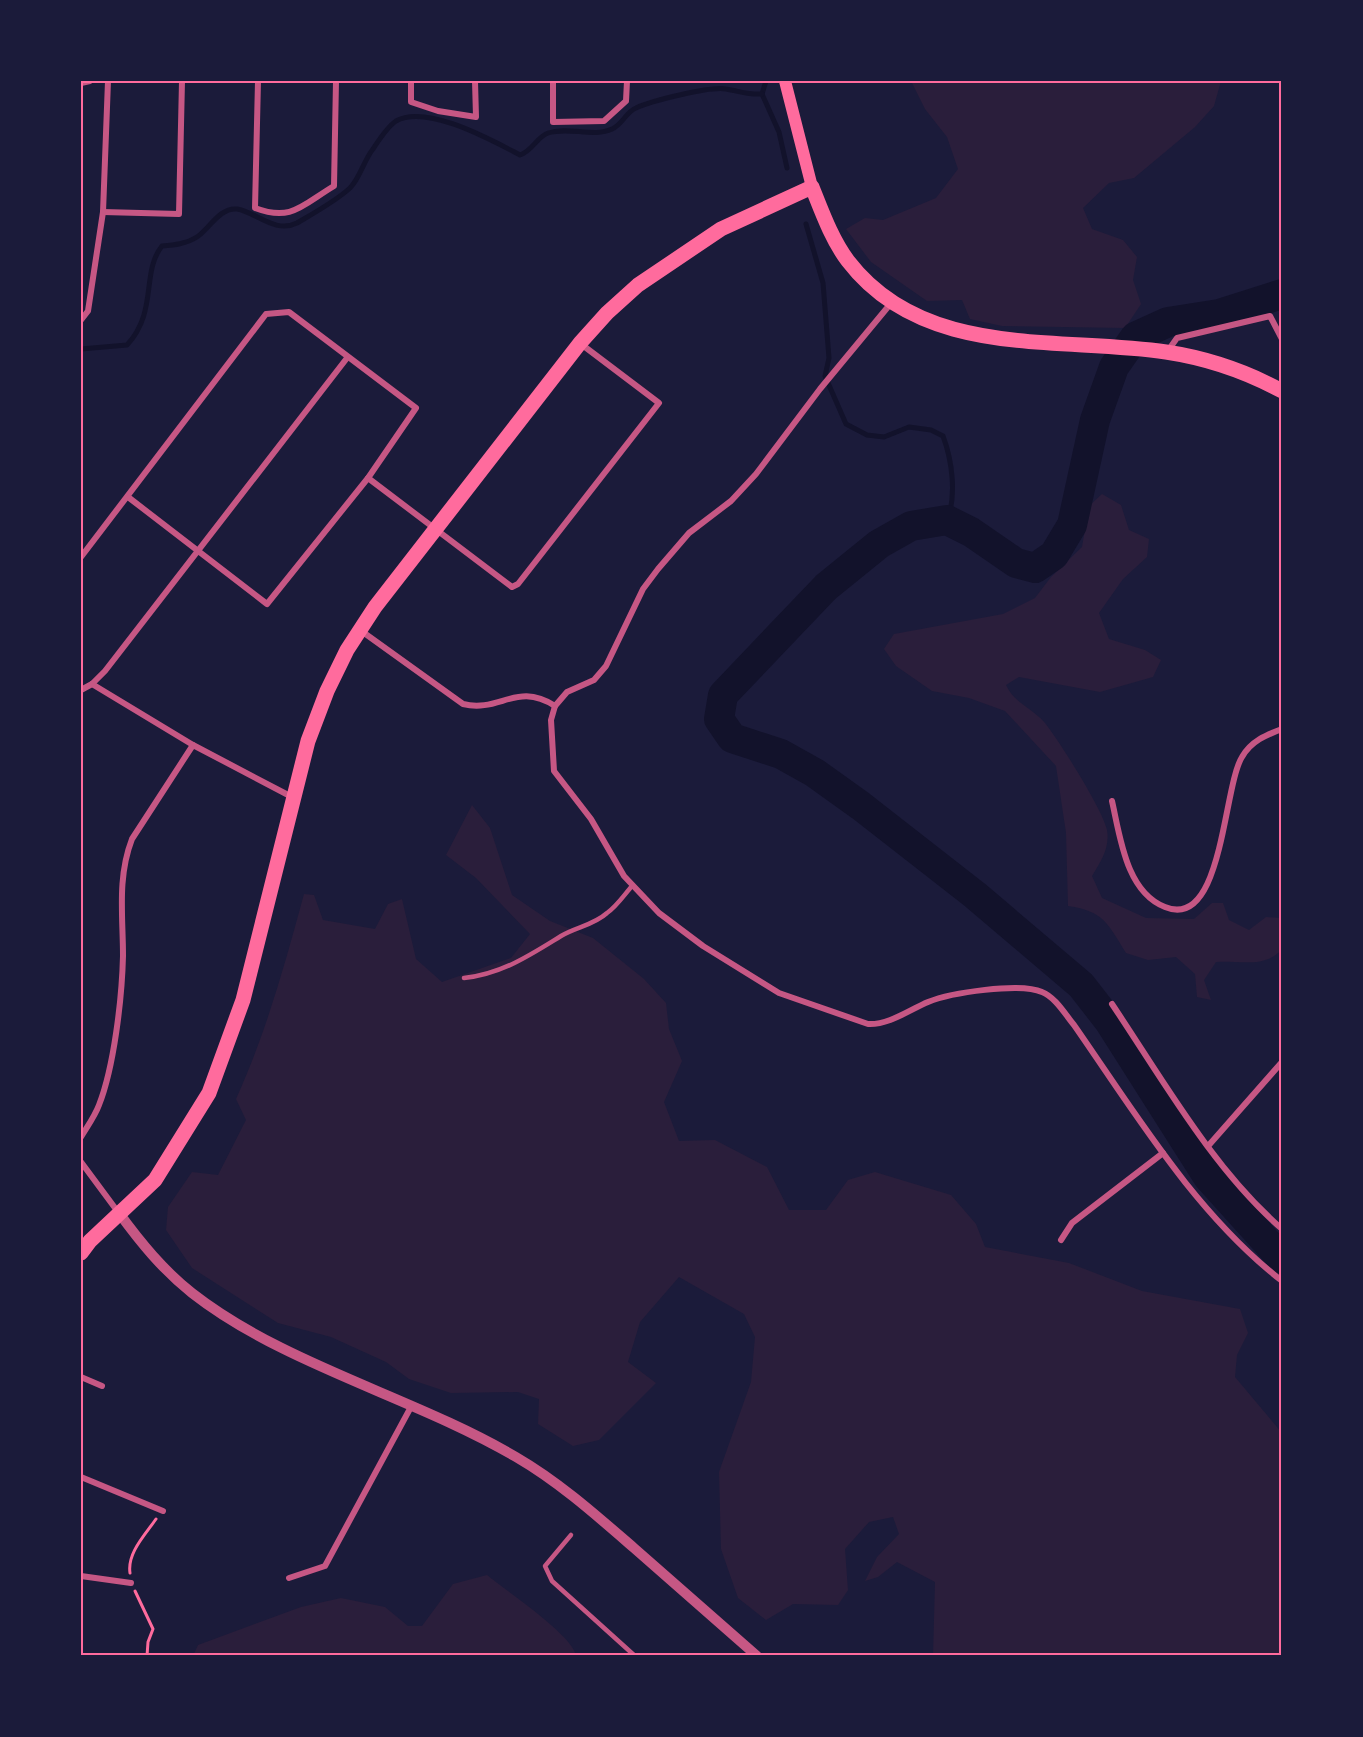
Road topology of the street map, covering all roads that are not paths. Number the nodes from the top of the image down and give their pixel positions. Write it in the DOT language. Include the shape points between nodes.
graph roads {
  1 [pos="90,81"];
  2 [pos="108,81"];
  3 [pos="182,81"];
  4 [pos="258,81"];
  5 [pos="336,81"];
  6 [pos="411,81"];
  7 [pos="476,81"];
  8 [pos="553,81"];
  9 [pos="627,81"];
  10 [pos="785,81"];
  11 [pos="81,83"];
  12 [pos="812,188"];
  13 [pos="103,212"];
  14 [pos="892,302"];
  15 [pos="81,320"];
  16 [pos="1282,339"];
  17 [pos="580,343"];
  18 [pos="1167,352"];
  19 [pos="346,358"];
  20 [pos="1282,392"];
  21 [pos="368,478"];
  22 [pos="128,497"];
  23 [pos="437,529"];
  24 [pos="198,553"];
  25 [pos="81,557"];
  26 [pos="360,630"];
  27 [pos="92,684"];
  28 [pos="81,690"];
  29 [pos="555,706"];
  30 [pos="1282,729"];
  31 [pos="192,745"];
  32 [pos="292,797"];
  33 [pos="1112,801"];
  34 [pos="633,886"];
  35 [pos="464,978"];
  36 [pos="1112,1004"];
  37 [pos="1282,1062"];
  38 [pos="81,1137"];
  39 [pos="1209,1145"];
  40 [pos="1163,1153"];
  41 [pos="81,1162"];
  42 [pos="84,1172"];
  43 [pos="119,1213"];
  44 [pos="1282,1218"];
  45 [pos="1276,1224"];
  46 [pos="1282,1229"];
  47 [pos="1061,1240"];
  48 [pos="81,1253"];
  49 [pos="1282,1281"];
  50 [pos="81,1377"];
  51 [pos="102,1386"];
  52 [pos="412,1405"];
  53 [pos="81,1477"];
  54 [pos="163,1510"];
  55 [pos="571,1535"];
  56 [pos="81,1576"];
  57 [pos="289,1578"];
  58 [pos="131,1583"];
  59 [pos="635,1656"];
  60 [pos="757,1656"];
  1 -- 11 [label="street"];
  2 -- 13 [label="street"];
  3 -- 13 [label="street" via="179,214"];
  4 -- 5 [label="street" via="255,208 274,215 290,213 334,186"];
  6 -- 7 [label="street" via="411,102 476,117"];
  8 -- 9 [label="street" via="553,122 604,121 626,101"];
  10 -- 12 [label="main road"];
  12 -- 14 [label="main road" via="847,259 864,280"];
  12 -- 17 [label="main road" via="721,229 677,257 638,285"];
  13 -- 15 [label="street" via="88,310"];
  14 -- 18 [label="main road" via="932,322 971,335"];
  14 -- 29 [label="street" via="756,474 731,501 689,534 658,568 643,589 606,666 594,680 567,692"];
  16 -- 18 [label="street" via="1270,316 1177,338"];
  17 -- 23 [label="main road"];
  17 -- 23 [label="street" via="659,403 606,474 512,587"];
  18 -- 20 [label="main road" via="1219,364"];
  19 -- 21 [label="street" via="416,408"];
  19 -- 22 [label="street" via="289,312 266,314"];
  19 -- 24 [label="street"];
  21 -- 23 [label="street"];
  21 -- 24 [label="street" via="267,604"];
  22 -- 24 [label="street"];
  22 -- 25 [label="street"];
  23 -- 26 [label="main road"];
  24 -- 27 [label="street"];
  26 -- 29 [label="street" via="463,704 473,706 536,695"];
  26 -- 32 [label="main road" via="327,691"];
  27 -- 28 [label="street"];
  27 -- 31 [label="street"];
  29 -- 34 [label="street" via="551,720 554,771 591,819 608,852"];
  30 -- 33 [label="street" via="1260,737 1242,755 1232,779 1220,850 1209,882 1198,901 1186,908 1172,910 1158,904 1135,879"];
  31 -- 32 [label="street"];
  31 -- 38 [label="street" via="125,856 118,1008 106,1083"];
  32 -- 43 [label="main road" via="243,1000 209,1093 155,1180"];
  34 -- 35 [label="lane" via="608,913 528,958"];
  34 -- 40 [label="street" via="659,913 703,946 779,993 868,1024 879,1025 957,992 1042,991 1074,1025"];
  36 -- 39 [label="street"];
  37 -- 39 [label="street"];
  39 -- 45 [label="street" via="1247,1195"];
  40 -- 47 [label="street" via="1072,1223"];
  40 -- 49 [label="street" via="1257,1261"];
  41 -- 42 [label="street"];
  42 -- 43 [label="street"];
  43 -- 48 [label="main road"];
  43 -- 52 [label="street" via="141,1244 193,1293 268,1341"];
  44 -- 45 [label="street"];
  45 -- 46 [label="street"];
  50 -- 51 [label="street"];
  52 -- 57 [label="street" via="325,1566"];
  52 -- 60 [label="street" via="515,1456 552,1479"];
  53 -- 54 [label="street"];
  55 -- 59 [label="lane" via="545,1566 552,1581"];
  56 -- 58 [label="street"];
}
